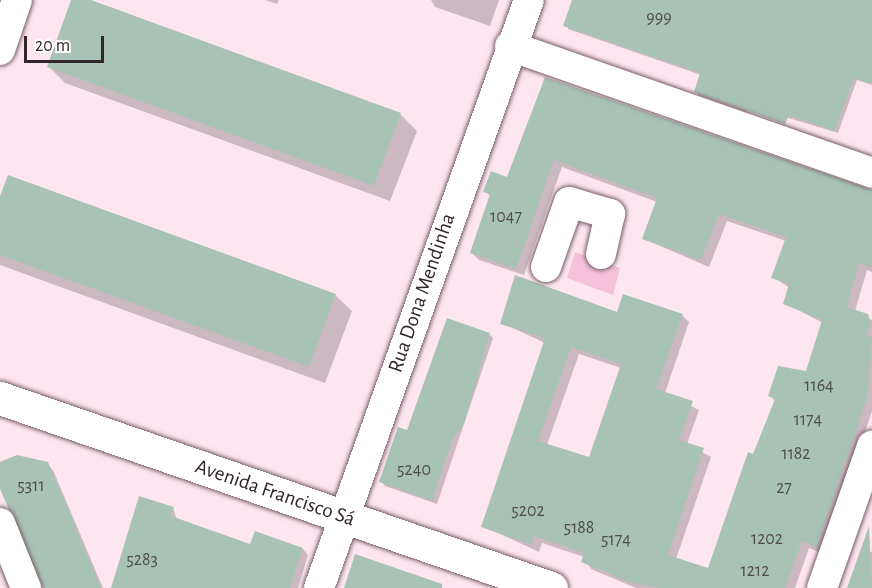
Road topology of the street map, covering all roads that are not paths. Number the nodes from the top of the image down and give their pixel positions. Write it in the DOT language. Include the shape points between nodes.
graph roads {
  1 [pos="17,0"];
  2 [pos="529,0"];
  3 [pos="510,46"];
  4 [pos="0,50"];
  5 [pos="872,173"];
  6 [pos="601,254"];
  7 [pos="546,267"];
  8 [pos="0,398"];
  9 [pos="872,446"];
  10 [pos="344,517"];
  11 [pos="0,522"];
  12 [pos="26,588"];
  13 [pos="319,588"];
  14 [pos="551,588"];
  15 [pos="822,588"];
  1 -- 4 [label="street"];
  2 -- 3 [label="street, Rua Dona Mendinha"];
  3 -- 5 [label="street"];
  3 -- 10 [label="street, Rua Dona Mendinha"];
  6 -- 7 [label="street" via="610,214 569,202"];
  8 -- 10 [label="main road, Avenida Francisco Sá"];
  9 -- 15 [label="street"];
  10 -- 13 [label="street, Rua Dona Mendinha"];
  10 -- 14 [label="main road, Avenida Francisco Sá"];
  11 -- 12 [label="street"];
}
